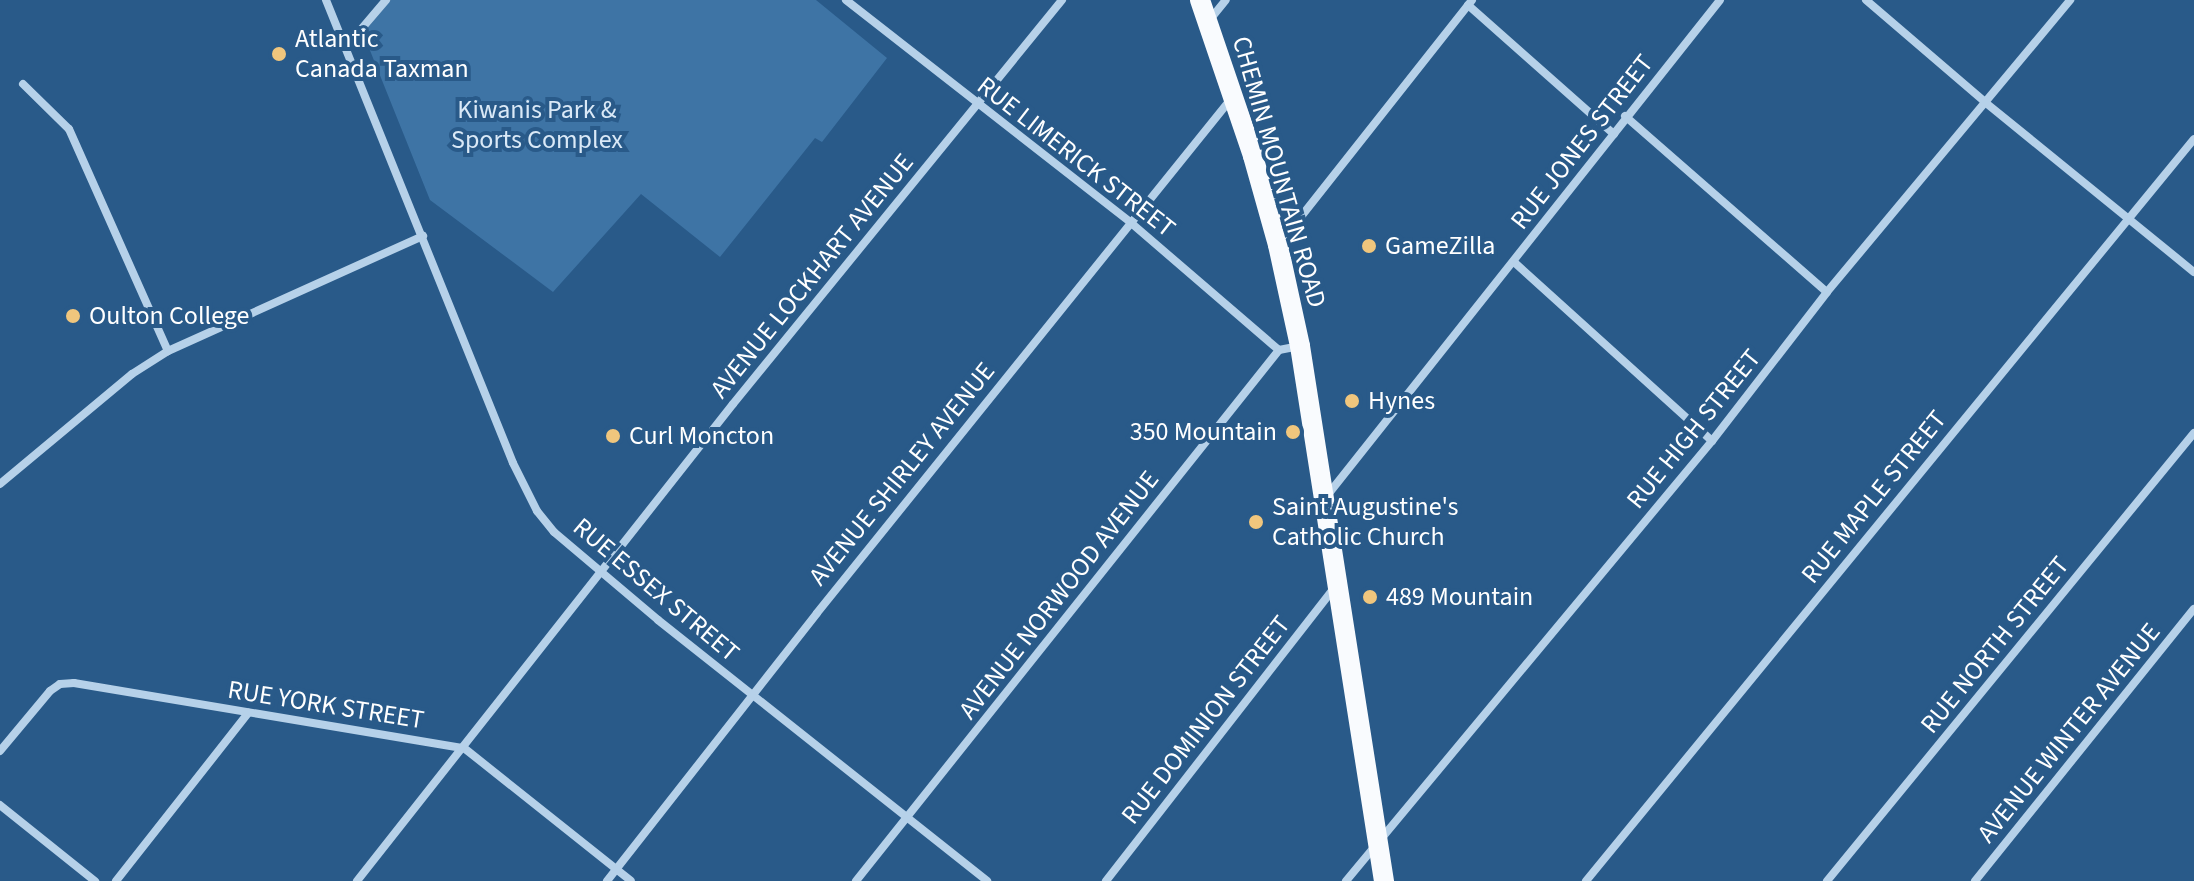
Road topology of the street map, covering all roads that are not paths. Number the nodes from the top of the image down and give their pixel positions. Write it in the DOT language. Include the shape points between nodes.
graph roads {
  1 [pos="326,0"];
  2 [pos="386,0"];
  3 [pos="846,0"];
  4 [pos="1062,0"];
  5 [pos="1200,0"];
  6 [pos="1226,0"];
  7 [pos="1720,0"];
  8 [pos="1866,0"];
  9 [pos="2070,0"];
  10 [pos="1470,2"];
  11 [pos="1208,23"];
  12 [pos="346,47"];
  13 [pos="23,84"];
  14 [pos="1233,97"];
  15 [pos="1986,103"];
  16 [pos="977,104"];
  17 [pos="1625,116"];
  18 [pos="1614,134"];
  19 [pos="2194,139"];
  20 [pos="2127,217"];
  21 [pos="1130,222"];
  22 [pos="423,236"];
  23 [pos="1278,245"];
  24 [pos="1514,262"];
  25 [pos="2194,272"];
  26 [pos="1827,292"];
  27 [pos="1300,346"];
  28 [pos="1279,350"];
  29 [pos="168,351"];
  30 [pos="2194,433"];
  31 [pos="1712,441"];
  32 [pos="0,484"];
  33 [pos="1326,497"];
  34 [pos="604,573"];
  35 [pos="1338,583"];
  36 [pos="2194,609"];
  37 [pos="753,696"];
  38 [pos="248,713"];
  39 [pos="464,748"];
  40 [pos="0,751"];
  41 [pos="0,805"];
  42 [pos="908,816"];
  43 [pos="1378,841"];
  44 [pos="616,869"];
  45 [pos="95,881"];
  46 [pos="116,881"];
  47 [pos="357,881"];
  48 [pos="607,881"];
  49 [pos="631,881"];
  50 [pos="856,881"];
  51 [pos="987,881"];
  52 [pos="1106,881"];
  53 [pos="1346,881"];
  54 [pos="1384,881"];
  55 [pos="1586,881"];
  56 [pos="1827,881"];
  57 [pos="1975,881"];
  1 -- 12 [label="street, RUE ESSEX STREET"];
  2 -- 12 [label="street"];
  3 -- 16 [label="street, RUE LIMERICK STREET"];
  4 -- 16 [label="street, AVENUE LOCKHART AVENUE"];
  5 -- 11 [label="main road, CHEMIN MOUNTAIN ROAD"];
  6 -- 11 [label="street"];
  7 -- 17 [label="street, RUE JONES STREET"];
  8 -- 15 [label="street"];
  9 -- 15 [label="street, RUE HIGH STREET"];
  10 -- 18 [label="street"];
  10 -- 23 [label="street"];
  11 -- 14 [label="main road, CHEMIN MOUNTAIN ROAD"];
  12 -- 22 [label="street, RUE ESSEX STREET"];
  13 -- 29 [label="street" via="69,129"];
  14 -- 21 [label="street, AVENUE SHIRLEY AVENUE"];
  14 -- 23 [label="main road, CHEMIN MOUNTAIN ROAD"];
  15 -- 20 [label="street"];
  15 -- 26 [label="street, RUE HIGH STREET"];
  16 -- 21 [label="street, RUE LIMERICK STREET"];
  16 -- 34 [label="street, AVENUE LOCKHART AVENUE" via="733,404"];
  17 -- 18 [label="street, RUE JONES STREET"];
  17 -- 26 [label="street"];
  18 -- 24 [label="street, RUE JONES STREET"];
  19 -- 20 [label="street, RUE MAPLE STREET"];
  20 -- 25 [label="street"];
  20 -- 55 [label="street, RUE MAPLE STREET"];
  21 -- 28 [label="street, RUE LIMERICK STREET"];
  21 -- 37 [label="street, AVENUE SHIRLEY AVENUE"];
  22 -- 29 [label="street"];
  22 -- 34 [label="street, RUE ESSEX STREET" via="537,511"];
  23 -- 27 [label="main road, CHEMIN MOUNTAIN ROAD"];
  24 -- 31 [label="street"];
  24 -- 33 [label="street, RUE JONES STREET"];
  26 -- 31 [label="street, RUE HIGH STREET"];
  27 -- 28 [label="street"];
  27 -- 33 [label="main road, CHEMIN MOUNTAIN ROAD"];
  28 -- 42 [label="street, AVENUE NORWOOD AVENUE"];
  29 -- 32 [label="street" via="132,374"];
  30 -- 56 [label="street, RUE NORTH STREET"];
  31 -- 43 [label="street, RUE HIGH STREET"];
  33 -- 35 [label="main road, CHEMIN MOUNTAIN ROAD"];
  34 -- 37 [label="street, RUE ESSEX STREET"];
  34 -- 39 [label="street, AVENUE LOCKHART AVENUE"];
  35 -- 43 [label="main road, CHEMIN MOUNTAIN ROAD"];
  35 -- 52 [label="street, RUE DOMINION STREET"];
  36 -- 57 [label="street, AVENUE WINTER AVENUE"];
  37 -- 42 [label="street, RUE ESSEX STREET"];
  37 -- 44 [label="street, AVENUE SHIRLEY AVENUE"];
  38 -- 39 [label="street, RUE YORK STREET"];
  38 -- 40 [label="street, RUE YORK STREET" via="60,684"];
  38 -- 46 [label="street"];
  39 -- 44 [label="street, RUE YORK STREET"];
  39 -- 47 [label="street, AVENUE LOCKHART AVENUE"];
  41 -- 45 [label="street"];
  42 -- 50 [label="street, AVENUE NORWOOD AVENUE"];
  42 -- 51 [label="street, RUE ESSEX STREET"];
  43 -- 53 [label="street, RUE HIGH STREET"];
  43 -- 54 [label="main road, CHEMIN MOUNTAIN ROAD"];
  44 -- 48 [label="street, AVENUE SHIRLEY AVENUE"];
  44 -- 49 [label="street, RUE YORK STREET"];
}
